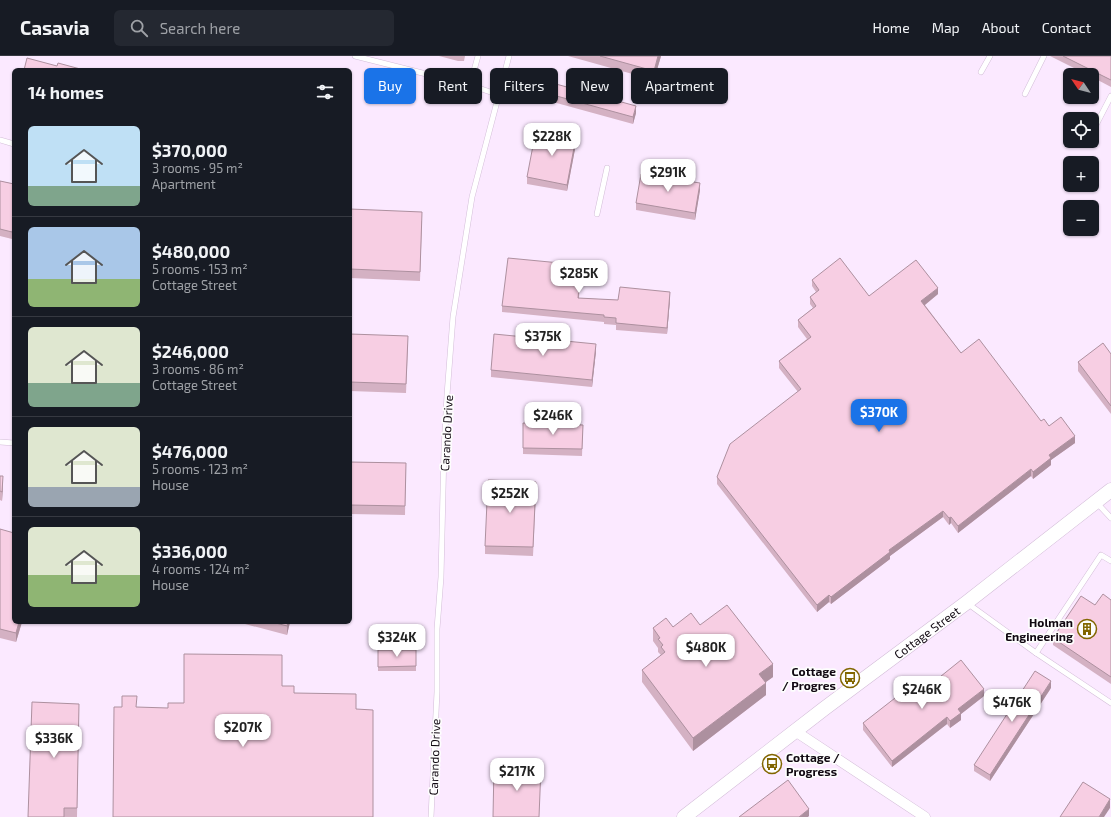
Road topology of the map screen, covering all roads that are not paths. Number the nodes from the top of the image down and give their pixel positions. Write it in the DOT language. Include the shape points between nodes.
graph roads {
  1 [pos="356,56"];
  2 [pos="478,56"];
  3 [pos="509,56"];
  4 [pos="990,56"];
  5 [pos="1044,56"];
  6 [pos="475,68"];
  7 [pos="506,68"];
  8 [pos="981,72"];
  9 [pos="424,73"];
  10 [pos="1025,94"];
  11 [pos="1111,96"];
  12 [pos="496,104"];
  13 [pos="1099,120"];
  14 [pos="0,140"];
  15 [pos="12,143"];
  16 [pos="606,168"];
  17 [pos="597,214"];
  18 [pos="0,442"];
  19 [pos="12,443"];
  20 [pos="1111,490"];
  21 [pos="1095,502"];
  22 [pos="1111,518"];
  23 [pos="1111,561"];
  24 [pos="966,603"];
  25 [pos="1036,653"];
  26 [pos="1111,703"];
  27 [pos="795,731"];
  28 [pos="431,817"];
  29 [pos="684,817"];
  30 [pos="925,817"];
  1 -- 9 [label="lane"];
  2 -- 6 [label="lane"];
  3 -- 7 [label="lane, Carando Drive"];
  4 -- 8 [label="lane"];
  5 -- 10 [label="lane"];
  11 -- 13 [label="lane"];
  12 -- 28 [label="lane, Carando Drive" via="472,197 453,317 444,449"];
  14 -- 15 [label="lane"];
  16 -- 17 [label="lane"];
  18 -- 19 [label="lane"];
  20 -- 21 [label="main road, Cottage Street"];
  21 -- 22 [label="lane"];
  21 -- 24 [label="main road, Cottage Street"];
  23 -- 25 [label="lane" via="1101,555"];
  24 -- 25 [label="lane"];
  24 -- 27 [label="main road, Cottage Street"];
  25 -- 26 [label="lane"];
  27 -- 29 [label="main road, Cottage Street"];
  27 -- 30 [label="street"];
}
